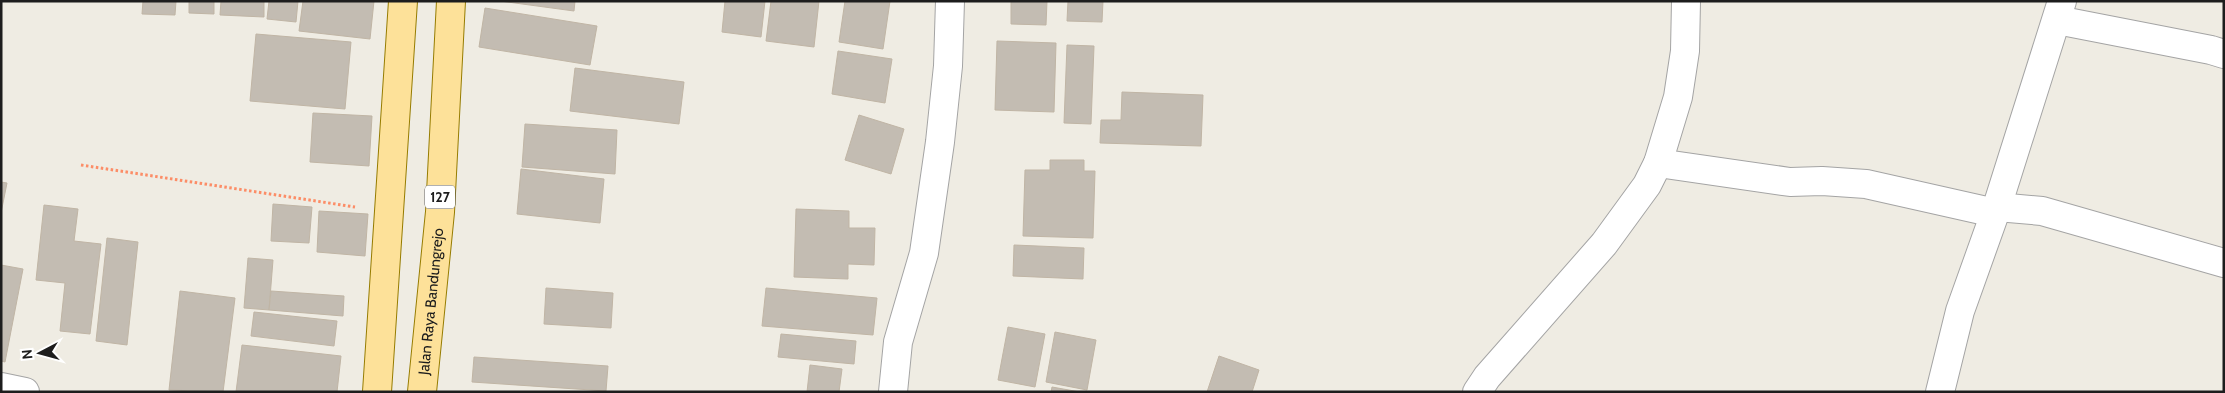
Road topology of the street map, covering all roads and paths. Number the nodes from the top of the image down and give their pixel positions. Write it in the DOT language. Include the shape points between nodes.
graph roads {
  1 [pos="403,1"];
  2 [pos="451,1"];
  3 [pos="950,1"];
  4 [pos="1686,1"];
  5 [pos="2060,11"];
  6 [pos="2224,54"];
  7 [pos="1658,164"];
  8 [pos="81,165"];
  9 [pos="1996,210"];
  10 [pos="390,212"];
  11 [pos="2224,263"];
  12 [pos="1,388"];
  13 [pos="25,392"];
  14 [pos="377,392"];
  15 [pos="422,392"];
  16 [pos="892,392"];
  17 [pos="1477,392"];
  18 [pos="1940,392"];
  1 -- 10 [label="main road"];
  2 -- 15 [label="main road, Jalan Raya Bandungrejo / 127" via="440,212"];
  3 -- 16 [label="street" via="945,95 924,254 898,342"];
  4 -- 7 [label="street" via="1685,51 1678,97"];
  5 -- 6 [label="street"];
  5 -- 9 [label="street"];
  7 -- 9 [label="street" via="1790,182 1866,184"];
  7 -- 17 [label="street" via="1647,186 1604,244"];
  8 -- 10 [label="path"];
  9 -- 11 [label="street" via="2042,211"];
  9 -- 18 [label="street" via="1960,311"];
  10 -- 14 [label="main road"];
  12 -- 13 [label="street"];
}
